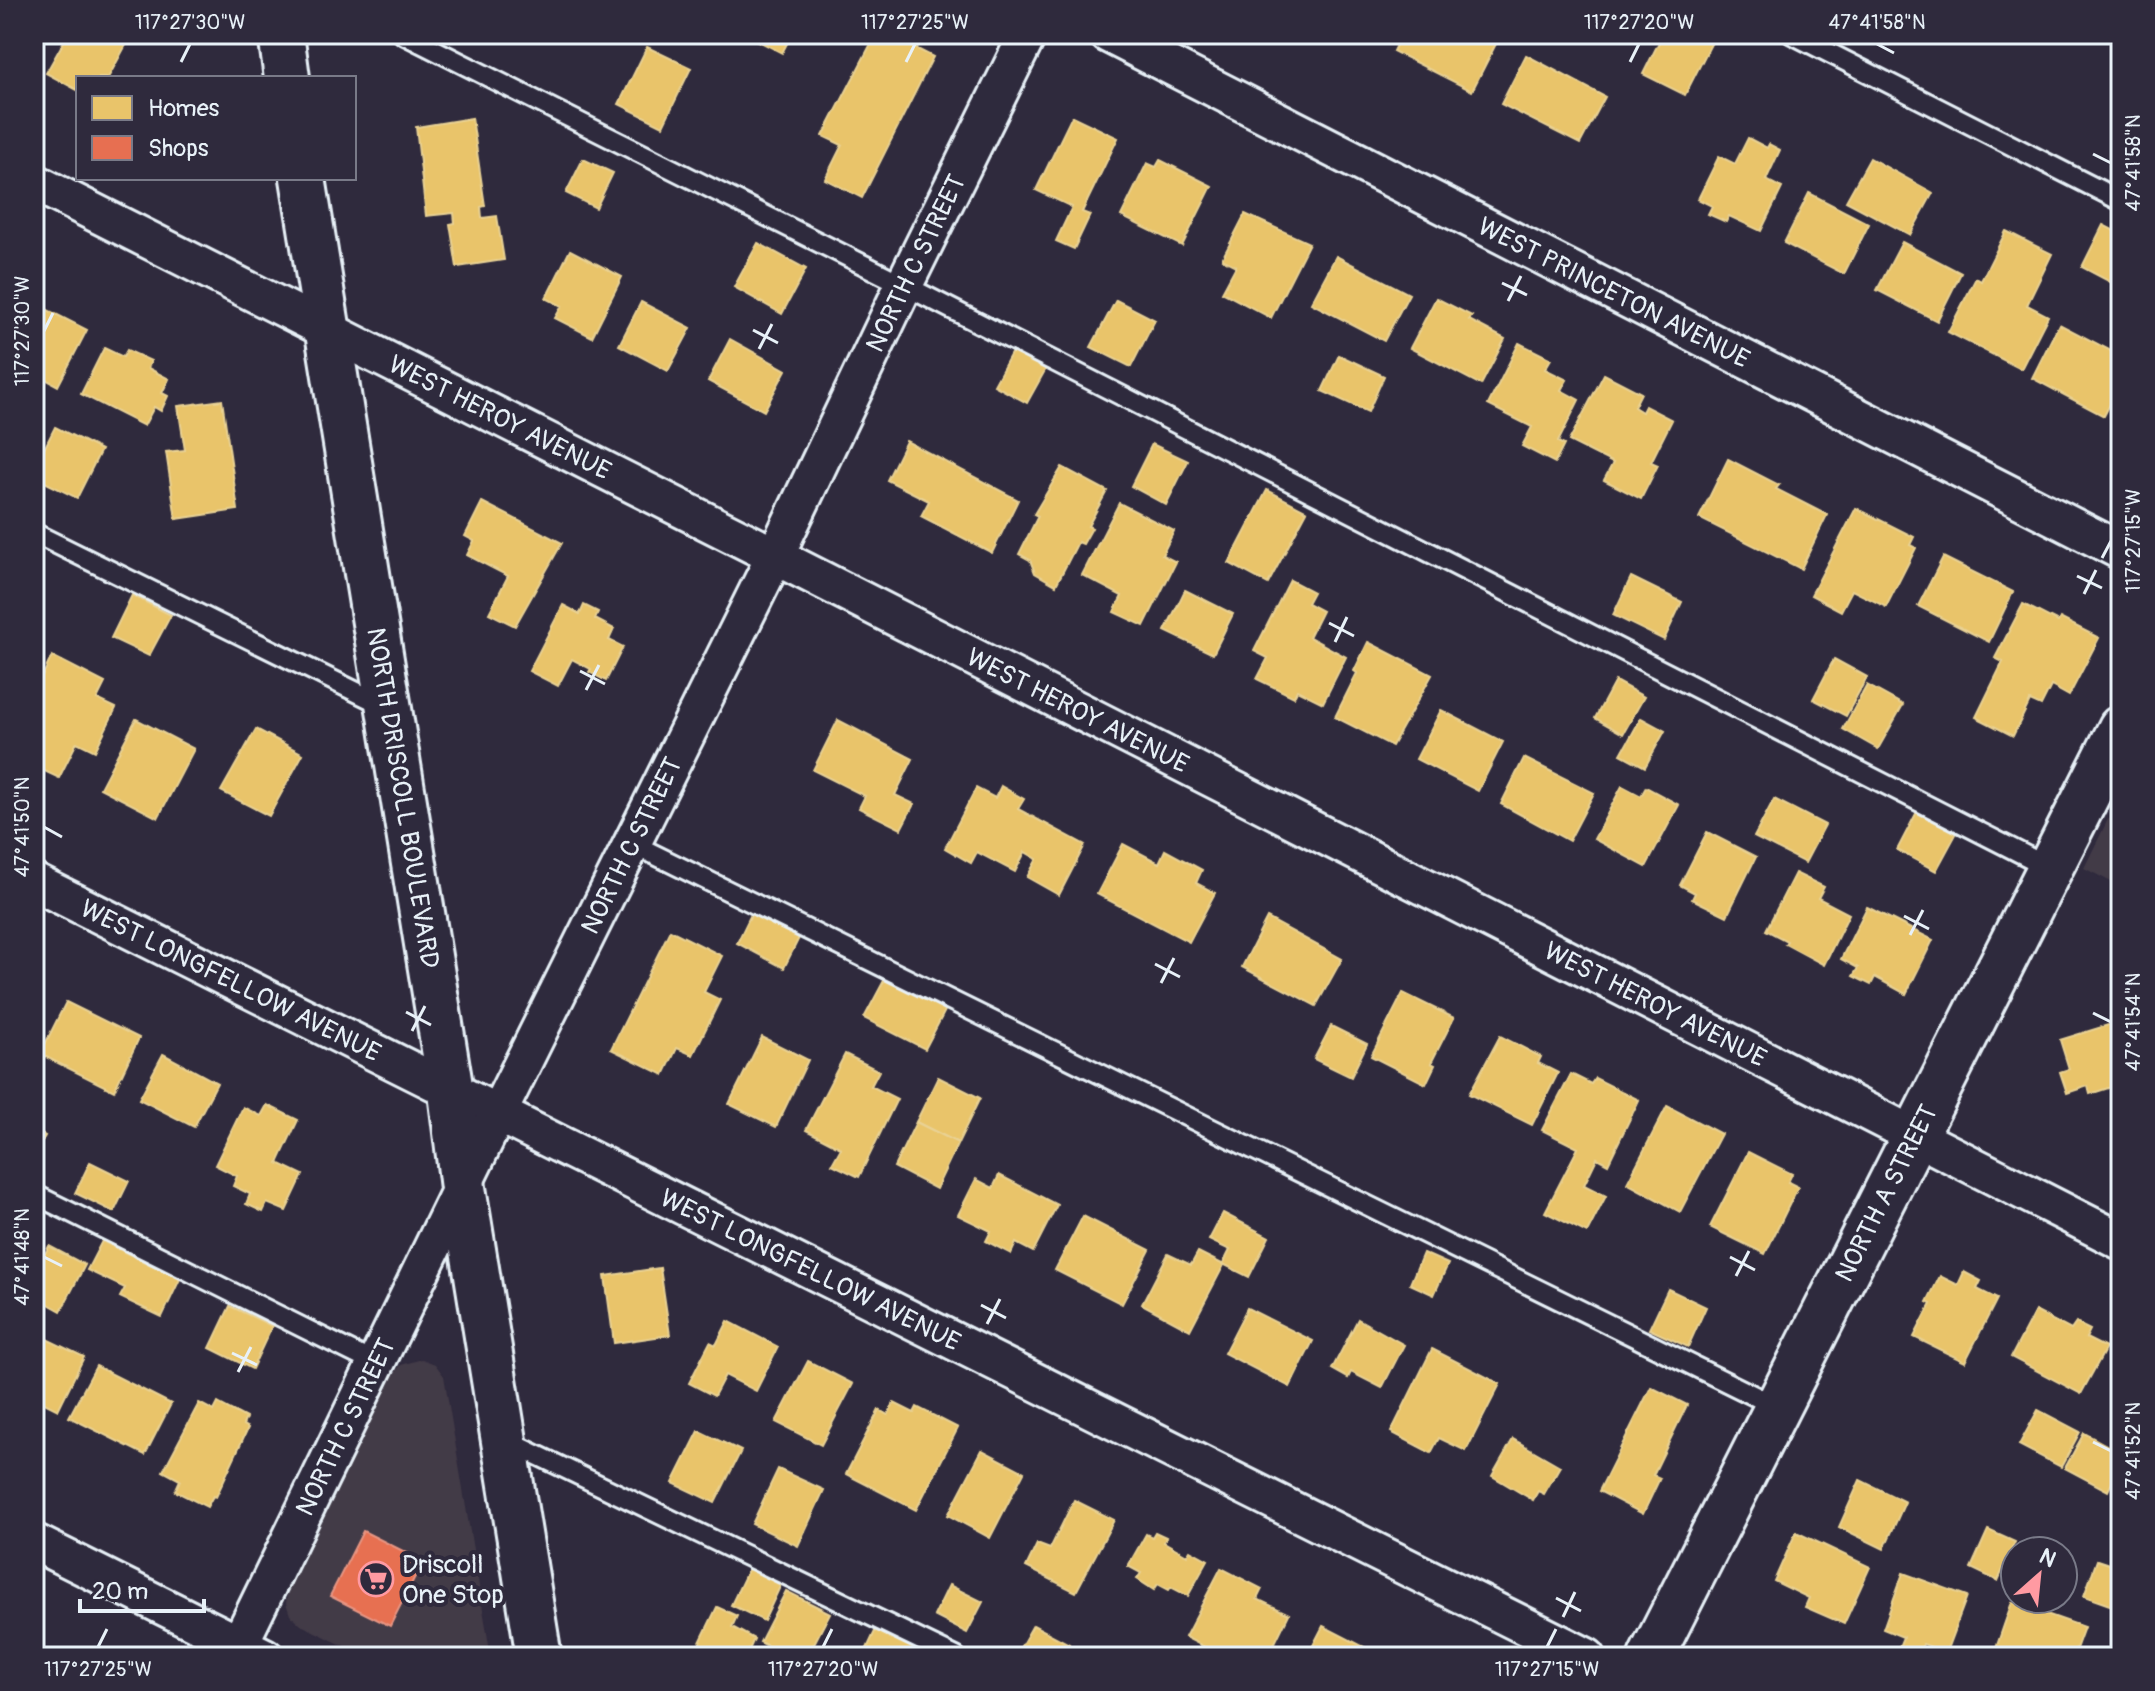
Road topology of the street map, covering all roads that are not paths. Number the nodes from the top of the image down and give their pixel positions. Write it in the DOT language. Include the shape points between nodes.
graph roads {
  1 [pos="281,34"];
  2 [pos="403,34"];
  3 [pos="1028,34"];
  4 [pos="1108,34"];
  5 [pos="1792,34"];
  6 [pos="287,76"];
  7 [pos="303,180"];
  8 [pos="34,182"];
  9 [pos="2121,201"];
  10 [pos="904,285"];
  11 [pos="327,332"];
  12 [pos="34,533"];
  13 [pos="2121,551"];
  14 [pos="775,556"];
  15 [pos="388,707"];
  16 [pos="2121,728"];
  17 [pos="631,843"];
  18 [pos="2050,868"];
  19 [pos="34,882"];
  20 [pos="451,1092"];
  21 [pos="498,1113"];
  22 [pos="1915,1136"];
  23 [pos="463,1188"];
  24 [pos="34,1194"];
  25 [pos="2121,1241"];
  26 [pos="376,1364"];
  27 [pos="1777,1407"];
  28 [pos="505,1440"];
  29 [pos="34,1542"];
  30 [pos="246,1653"];
  31 [pos="539,1657"];
  32 [pos="956,1657"];
  33 [pos="1587,1657"];
  34 [pos="1651,1657"];
  1 -- 6 [label="main road"];
  2 -- 10 [label="lane"];
  3 -- 10 [label="street, NORTH C STREET"];
  4 -- 13 [label="street, WEST PRINCETON AVENUE"];
  5 -- 9 [label="lane"];
  7 -- 11 [label="main road, NORTH DRISCOLL BOULEVARD"];
  8 -- 11 [label="street, WEST HEROY AVENUE"];
  10 -- 14 [label="street, NORTH C STREET"];
  10 -- 18 [label="lane"];
  11 -- 14 [label="street, WEST HEROY AVENUE"];
  11 -- 15 [label="main road, NORTH DRISCOLL BOULEVARD"];
  12 -- 15 [label="lane"];
  14 -- 17 [label="street, NORTH C STREET"];
  14 -- 22 [label="street, WEST HEROY AVENUE"];
  15 -- 20 [label="main road, NORTH DRISCOLL BOULEVARD"];
  16 -- 18 [label="main road, NORTH A STREET"];
  17 -- 21 [label="street, NORTH C STREET"];
  17 -- 27 [label="lane"];
  18 -- 22 [label="main road, NORTH A STREET"];
  19 -- 20 [label="street, WEST LONGFELLOW AVENUE"];
  20 -- 21 [label="street, WEST LONGFELLOW AVENUE"];
  20 -- 23 [label="main road, NORTH DRISCOLL BOULEVARD"];
  21 -- 23 [label="street, NORTH C STREET"];
  21 -- 33 [label="street, WEST LONGFELLOW AVENUE"];
  22 -- 25 [label="street, WEST HEROY AVENUE"];
  22 -- 27 [label="main road, NORTH A STREET"];
  23 -- 26 [label="street, NORTH C STREET"];
  23 -- 28 [label="main road, NORTH DRISCOLL BOULEVARD"];
  24 -- 26 [label="lane"];
  26 -- 30 [label="street, NORTH C STREET"];
  27 -- 34 [label="main road, NORTH A STREET"];
  28 -- 31 [label="main road, NORTH DRISCOLL BOULEVARD"];
  28 -- 32 [label="lane"];
  29 -- 30 [label="street"];
}
